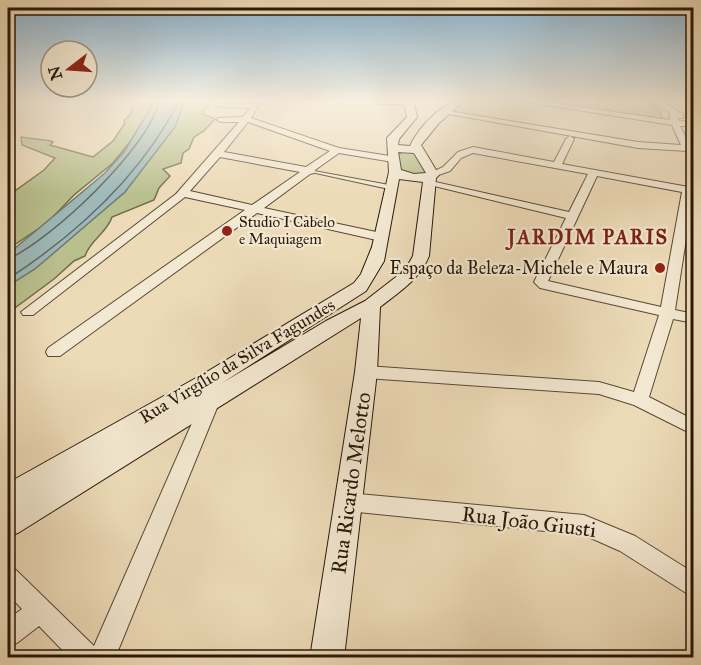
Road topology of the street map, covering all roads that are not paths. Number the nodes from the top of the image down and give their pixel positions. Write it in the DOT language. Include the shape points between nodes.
graph roads {
  1 [pos="236,132"];
  2 [pos="285,132"];
  3 [pos="398,132"];
  4 [pos="427,132"];
  5 [pos="534,132"];
  6 [pos="556,132"];
  7 [pos="680,132"];
  8 [pos="394,137"];
  9 [pos="570,139"];
  10 [pos="417,146"];
  11 [pos="337,150"];
  12 [pos="692,151"];
  13 [pos="218,154"];
  14 [pos="394,161"];
  15 [pos="557,165"];
  16 [pos="311,171"];
  17 [pos="594,172"];
  18 [pos="431,175"];
  19 [pos="389,187"];
  20 [pos="690,191"];
  21 [pos="183,193"];
  22 [pos="258,209"];
  23 [pos="574,216"];
  24 [pos="381,237"];
  25 [pos="399,284"];
  26 [pos="367,289"];
  27 [pos="28,312"];
  28 [pos="668,313"];
  29 [pos="693,319"];
  30 [pos="54,352"];
  31 [pos="366,372"];
  32 [pos="213,388"];
  33 [pos="640,400"];
  34 [pos="693,428"];
  35 [pos="8,496"];
  36 [pos="348,502"];
  37 [pos="8,524"];
  38 [pos="8,578"];
  39 [pos="693,587"];
  40 [pos="40,610"];
  41 [pos="8,634"];
  42 [pos="331,653"];
  43 [pos="88,657"];
  44 [pos="102,657"];
  1 -- 13 [label="street"];
  2 -- 11 [label="street"];
  3 -- 8 [label="street"];
  4 -- 10 [label="street"];
  5 -- 9 [label="street"];
  6 -- 12 [label="street"];
  7 -- 12 [label="street"];
  8 -- 10 [label="street"];
  8 -- 14 [label="street"];
  9 -- 12 [label="street" via="635,150"];
  9 -- 15 [label="street"];
  10 -- 14 [label="street" via="403,148"];
  10 -- 18 [label="street"];
  11 -- 14 [label="street"];
  11 -- 16 [label="street"];
  13 -- 16 [label="street"];
  13 -- 21 [label="street"];
  14 -- 18 [label="street" via="400,175"];
  14 -- 19 [label="street"];
  15 -- 17 [label="street"];
  15 -- 18 [label="street" via="473,150 463,152 447,168"];
  16 -- 19 [label="lane"];
  16 -- 22 [label="street"];
  17 -- 20 [label="street"];
  17 -- 23 [label="street"];
  18 -- 23 [label="street"];
  18 -- 25 [label="street, Rua Virgílio da Silva Fagundes" via="421,256 411,274"];
  19 -- 24 [label="street"];
  20 -- 28 [label="street"];
  21 -- 22 [label="street"];
  21 -- 27 [label="street"];
  22 -- 24 [label="street"];
  22 -- 30 [label="street"];
  23 -- 28 [label="street" via="541,282"];
  24 -- 26 [label="street"];
  25 -- 26 [label="street"];
  25 -- 26 [label="street, Rua Virgílio da Silva Fagundes"];
  26 -- 31 [label="street, Rua Ricardo Melotto"];
  26 -- 32 [label="street, Rua Virgílio da Silva Fagundes"];
  28 -- 29 [label="street"];
  28 -- 33 [label="street"];
  31 -- 33 [label="street" via="573,384"];
  31 -- 36 [label="street, Rua Ricardo Melotto"];
  32 -- 35 [label="street, Rua Virgílio da Silva Fagundes"];
  32 -- 37 [label="street, Rua Virgílio da Silva Fagundes"];
  32 -- 44 [label="street"];
  33 -- 34 [label="street"];
  36 -- 39 [label="street, Rua João Giusti" via="584,525 616,537"];
  36 -- 42 [label="street, Rua Ricardo Melotto"];
  38 -- 40 [label="street"];
  40 -- 41 [label="street"];
  40 -- 43 [label="street"];
}
